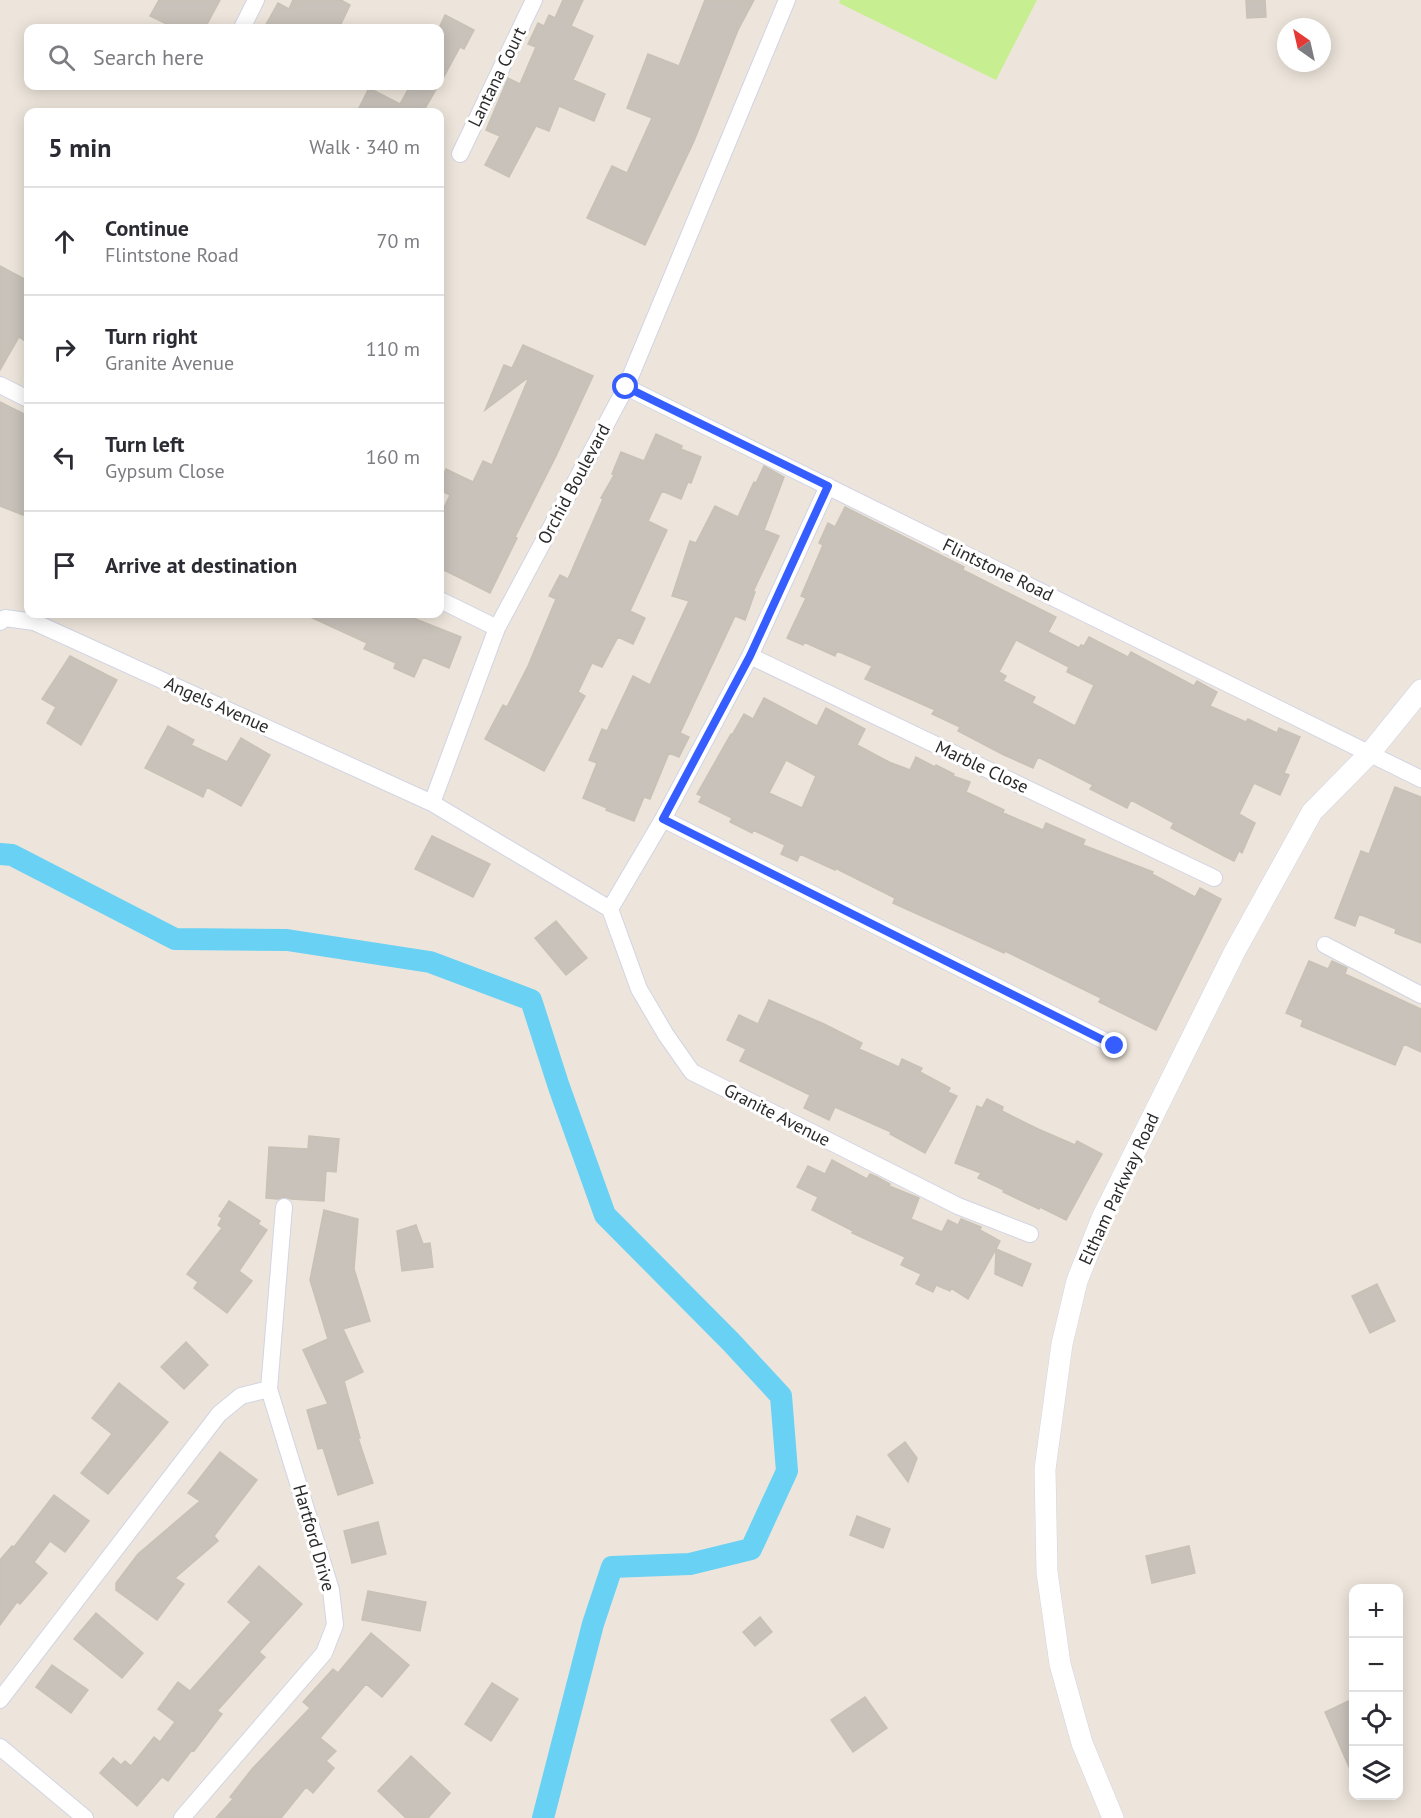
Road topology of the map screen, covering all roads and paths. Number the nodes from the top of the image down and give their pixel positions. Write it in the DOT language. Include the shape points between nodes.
graph roads {
  1 [pos="256,0"];
  2 [pos="534,0"];
  3 [pos="787,0"];
  4 [pos="244,24"];
  5 [pos="460,154"];
  6 [pos="0,385"];
  7 [pos="626,387"];
  8 [pos="24,397"];
  9 [pos="828,486"];
  10 [pos="444,602"];
  11 [pos="0,622"];
  12 [pos="497,628"];
  13 [pos="750,656"];
  14 [pos="1421,690"];
  15 [pos="1370,753"];
  16 [pos="1421,779"];
  17 [pos="432,803"];
  18 [pos="663,819"];
  19 [pos="1214,878"];
  20 [pos="610,909"];
  21 [pos="1325,945"];
  22 [pos="1421,994"];
  23 [pos="1115,1046"];
  24 [pos="284,1207"];
  25 [pos="1030,1234"];
  26 [pos="269,1389"];
  27 [pos="0,1700"];
  28 [pos="0,1747"];
  29 [pos="85,1818"];
  30 [pos="182,1818"];
  31 [pos="1113,1818"];
  1 -- 4 [label="street"];
  2 -- 5 [label="street, Lantana Court"];
  3 -- 7 [label="street, Orchid Boulevard"];
  6 -- 8 [label="street"];
  7 -- 9 [label="street, Flintstone Road"];
  7 -- 12 [label="street, Orchid Boulevard"];
  9 -- 13 [label="street"];
  9 -- 15 [label="street, Flintstone Road"];
  10 -- 12 [label="street"];
  11 -- 17 [label="street, Angels Avenue" via="5,618 34,622"];
  12 -- 17 [label="street, Orchid Boulevard"];
  13 -- 18 [label="street"];
  13 -- 19 [label="street, Marble Close"];
  14 -- 15 [label="street, Eltham Parkway Road"];
  15 -- 16 [label="street, Flintstone Road"];
  15 -- 31 [label="street, Eltham Parkway Road" via="1312,812 1235,951 1102,1218 1077,1281 1064,1333 1045,1469 1047,1572 1060,1664 1082,1743"];
  17 -- 20 [label="street"];
  18 -- 20 [label="street"];
  18 -- 23 [label="street"];
  20 -- 25 [label="street, Granite Avenue" via="639,988 692,1072 958,1206"];
  21 -- 22 [label="street"];
  24 -- 26 [label="street, Hartford Drive"];
  26 -- 27 [label="street" via="241,1396 219,1414"];
  26 -- 30 [label="street, Hartford Drive" via="331,1590 335,1625 324,1653"];
  28 -- 29 [label="street"];
}
